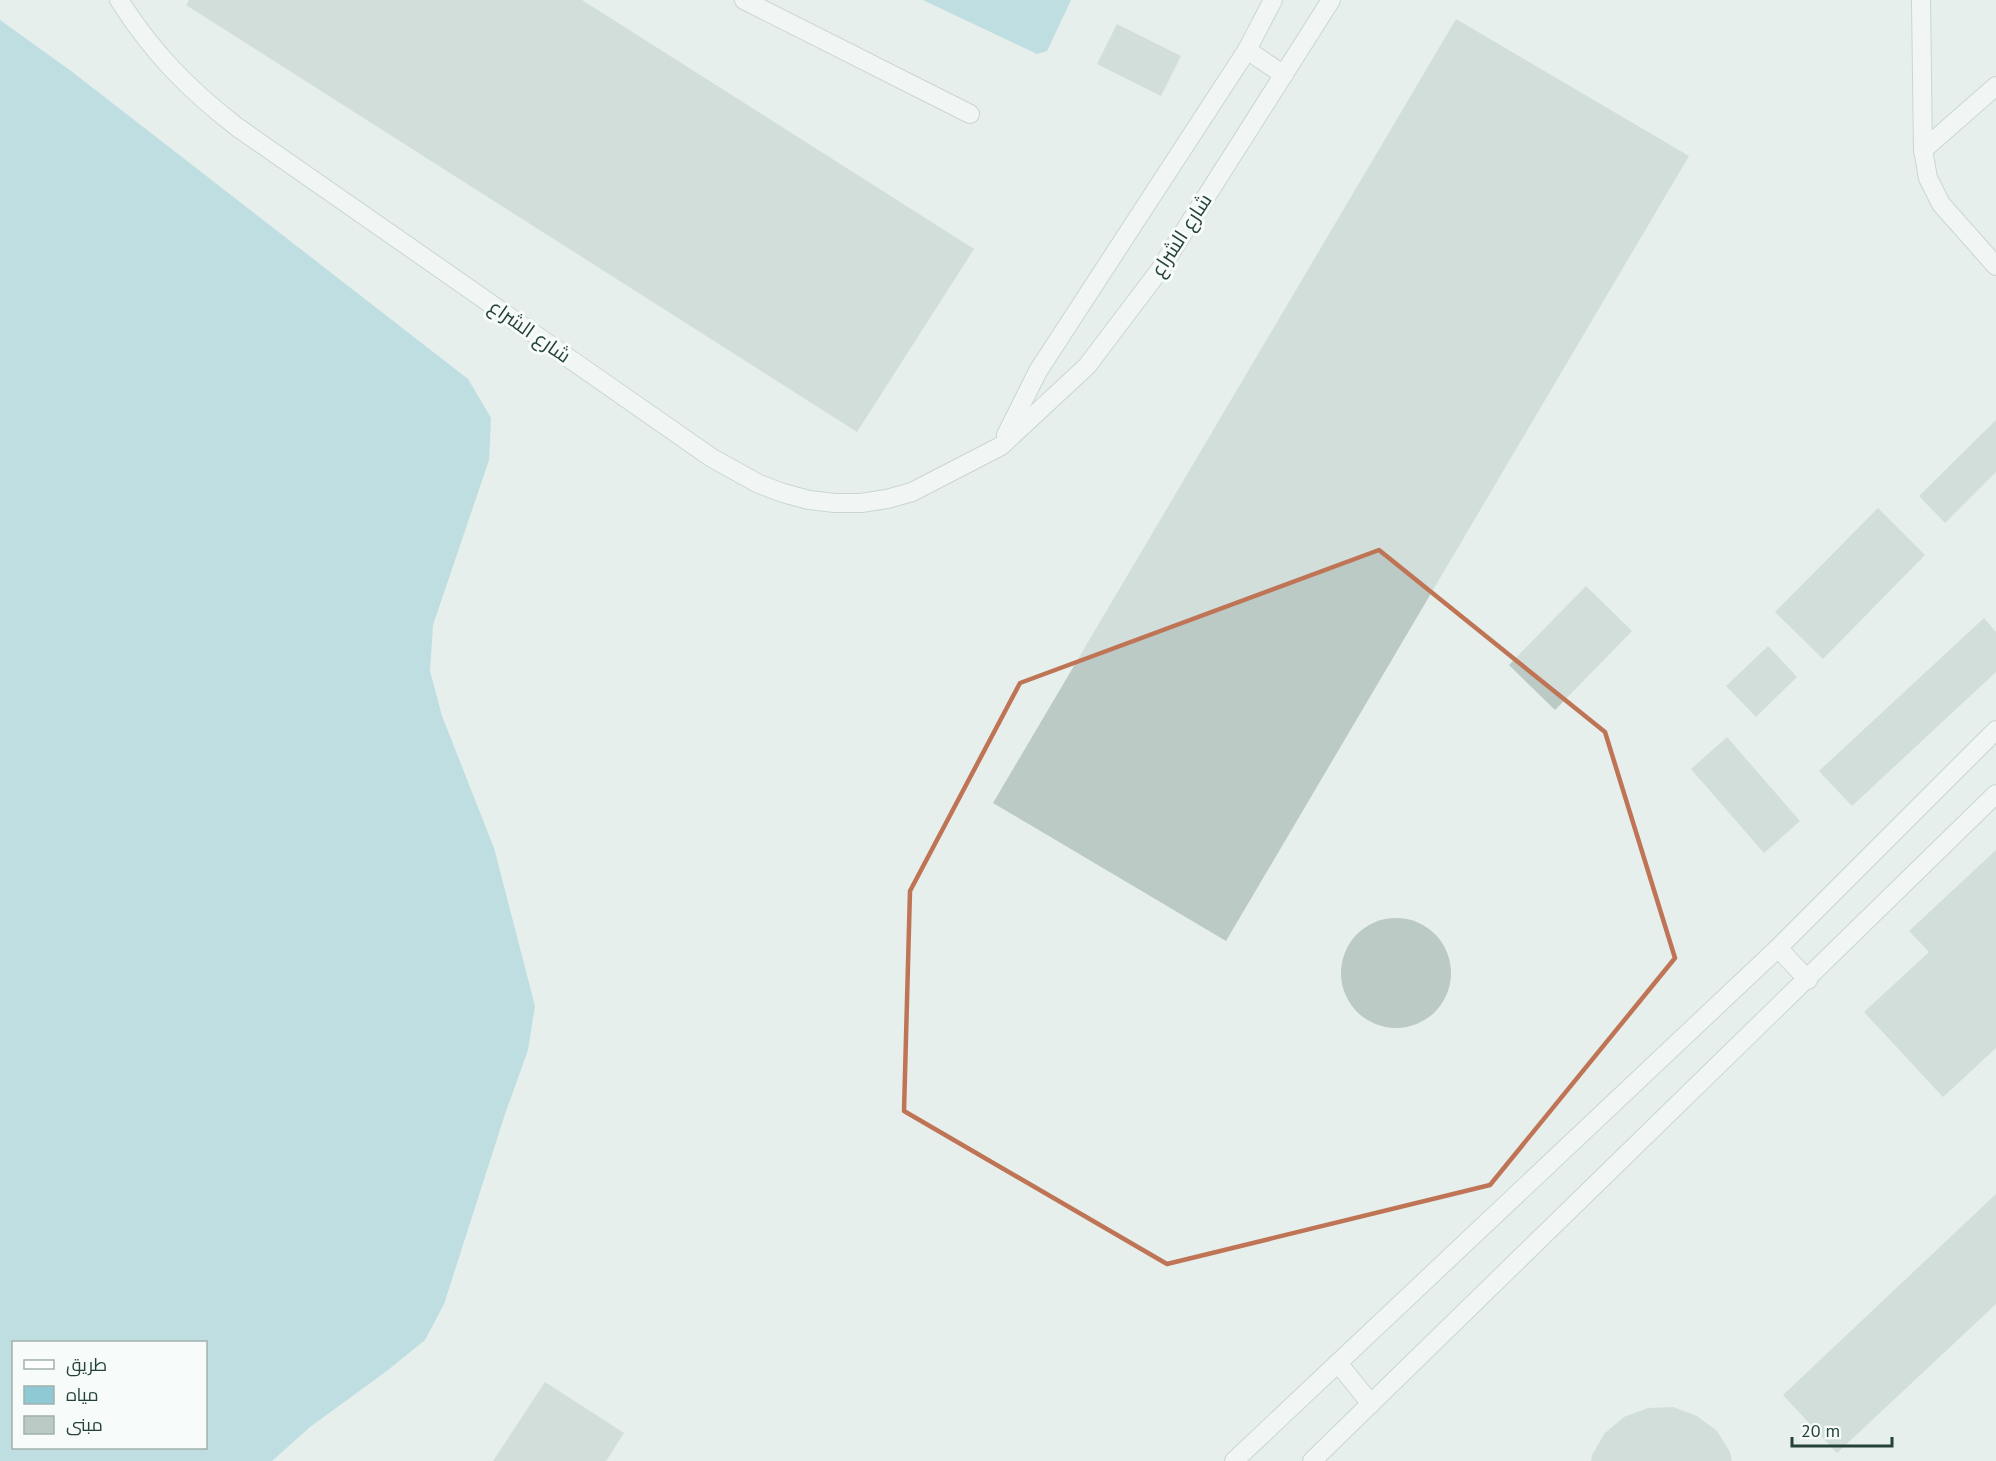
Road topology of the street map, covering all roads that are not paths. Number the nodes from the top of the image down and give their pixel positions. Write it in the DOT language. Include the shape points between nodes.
graph roads {
  1 [pos="119,0"];
  2 [pos="744,0"];
  3 [pos="1273,0"];
  4 [pos="1331,0"];
  5 [pos="1921,0"];
  6 [pos="1246,50"];
  7 [pos="1284,75"];
  8 [pos="1996,86"];
  9 [pos="970,114"];
  10 [pos="1923,150"];
  11 [pos="1996,266"];
  12 [pos="1001,446"];
  13 [pos="1996,730"];
  14 [pos="1996,795"];
  15 [pos="1778,948"];
  16 [pos="1808,980"];
  17 [pos="1338,1363"];
  18 [pos="1371,1404"];
  19 [pos="1234,1461"];
  20 [pos="1312,1461"];
  1 -- 12 [label="street, شارع الشراع" via="157,54 182,81 237,127 712,458 759,484 808,500 861,503 887,499 912,492"];
  2 -- 9 [label="street"];
  3 -- 6 [label="street"];
  4 -- 7 [label="street, شارع الشراع"];
  5 -- 10 [label="street"];
  6 -- 7 [label="street"];
  6 -- 12 [label="street" via="1038,371"];
  7 -- 12 [label="street, شارع الشراع" via="1159,271 1087,366"];
  8 -- 10 [label="street"];
  10 -- 11 [label="street" via="1929,178 1941,204"];
  13 -- 15 [label="street"];
  14 -- 16 [label="street"];
  15 -- 16 [label="street"];
  15 -- 17 [label="street"];
  16 -- 18 [label="street"];
  17 -- 18 [label="street"];
  17 -- 19 [label="street"];
  18 -- 20 [label="street"];
}
